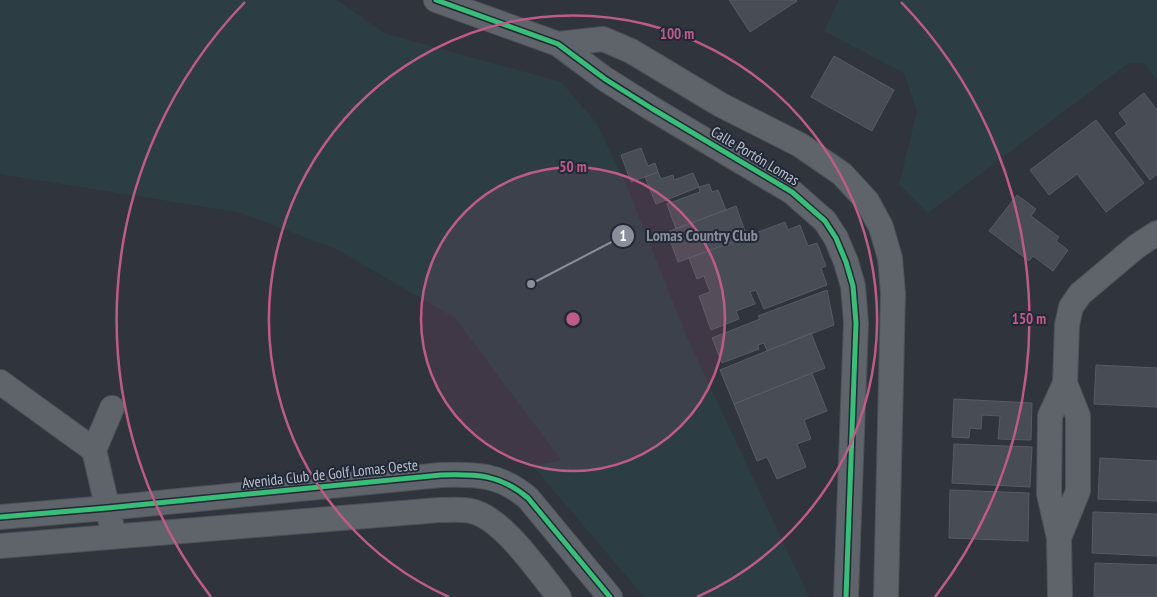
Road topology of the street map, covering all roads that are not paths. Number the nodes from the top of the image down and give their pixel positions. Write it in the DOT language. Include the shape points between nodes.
graph roads {
  1 [pos="436,0"];
  2 [pos="558,44"];
  3 [pos="1157,233"];
  4 [pos="0,382"];
  5 [pos="112,408"];
  6 [pos="94,450"];
  7 [pos="107,508"];
  8 [pos="0,516"];
  9 [pos="114,536"];
  10 [pos="0,546"];
  11 [pos="559,597"];
  12 [pos="610,597"];
  13 [pos="846,597"];
  14 [pos="886,597"];
  15 [pos="1060,597"];
  1 -- 2 [label="street, Calle Portón Lomas"];
  2 -- 13 [label="street, Calle Portón Lomas" via="679,126 792,192 825,221 836,238 853,286 856,323"];
  2 -- 14 [label="street, Calle Portón Lomas" via="603,39 631,51 721,105 800,145 842,174 867,201 881,227 890,258 893,293"];
  3 -- 15 [label="street" via="1080,294 1070,307 1065,383 1050,416 1049,494 1059,538"];
  4 -- 6 [label="street"];
  5 -- 6 [label="street"];
  6 -- 7 [label="street"];
  7 -- 8 [label="street, Avenida Club de Golf Lomas Oeste"];
  7 -- 9 [label="street"];
  7 -- 12 [label="street, Avenida Club de Golf Lomas Oeste" via="441,476 481,476 504,481 528,498"];
  9 -- 10 [label="street"];
  9 -- 11 [label="street" via="440,510 471,511 486,516 503,529"];
}
